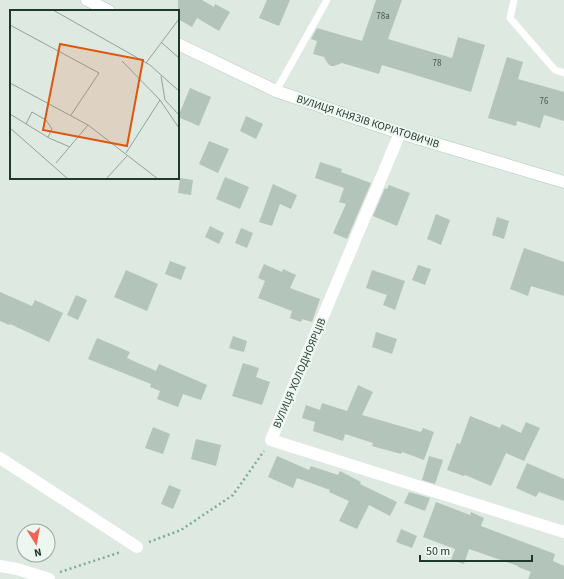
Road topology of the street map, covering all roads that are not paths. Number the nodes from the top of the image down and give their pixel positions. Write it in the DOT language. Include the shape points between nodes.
graph roads {
  1 [pos="86,0"];
  2 [pos="327,0"];
  3 [pos="514,0"];
  4 [pos="107,10"];
  5 [pos="179,44"];
  6 [pos="564,73"];
  7 [pos="276,91"];
  8 [pos="400,133"];
  9 [pos="564,182"];
  10 [pos="0,458"];
  11 [pos="564,532"];
  12 [pos="137,547"];
  13 [pos="0,566"];
  14 [pos="46,578"];
  1 -- 4 [label="street"];
  2 -- 7 [label="lane"];
  3 -- 6 [label="lane" via="510,18 555,70"];
  5 -- 7 [label="street, ВУЛИЦЯ КНЯЗІВ КОРІАТОВИЧІВ"];
  7 -- 8 [label="street, ВУЛИЦЯ КНЯЗІВ КОРІАТОВИЧІВ"];
  8 -- 9 [label="street, ВУЛИЦЯ КНЯЗІВ КОРІАТОВИЧІВ"];
  8 -- 11 [label="street, ВУЛИЦЯ ХОЛОДНОЯРЦІВ" via="271,440"];
  10 -- 12 [label="street"];
  13 -- 14 [label="street"];
}
